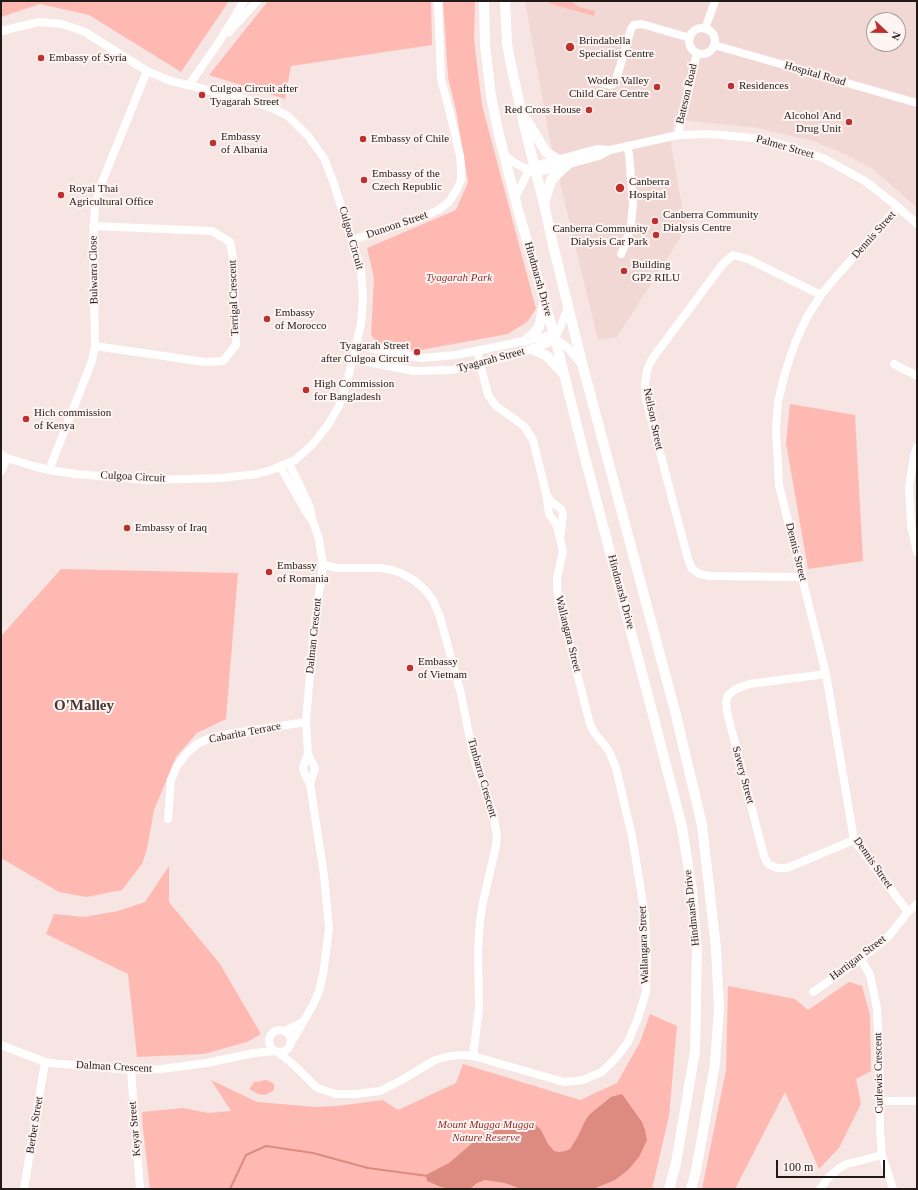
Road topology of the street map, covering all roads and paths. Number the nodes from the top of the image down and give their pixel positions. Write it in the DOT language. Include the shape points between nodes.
graph roads {
  1 [pos="244,1"];
  2 [pos="257,1"];
  3 [pos="438,1"];
  4 [pos="484,1"];
  5 [pos="505,1"];
  6 [pos="715,1"];
  7 [pos="705,29"];
  8 [pos="1,31"];
  9 [pos="690,38"];
  10 [pos="219,42"];
  11 [pos="714,45"];
  12 [pos="697,53"];
  13 [pos="147,71"];
  14 [pos="595,81"];
  15 [pos="189,86"];
  16 [pos="917,103"];
  17 [pos="521,110"];
  18 [pos="678,135"];
  19 [pos="627,146"];
  20 [pos="610,150"];
  21 [pos="505,156"];
  22 [pos="557,160"];
  23 [pos="568,164"];
  24 [pos="535,169"];
  25 [pos="515,198"];
  26 [pos="544,204"];
  27 [pos="898,207"];
  28 [pos="917,224"];
  29 [pos="93,226"];
  30 [pos="352,240"];
  31 [pos="621,254"];
  32 [pos="821,295"];
  33 [pos="544,302"];
  34 [pos="569,306"];
  35 [pos="555,338"];
  36 [pos="525,341"];
  37 [pos="356,344"];
  38 [pos="95,346"];
  39 [pos="532,349"];
  40 [pos="477,351"];
  41 [pos="353,359"];
  42 [pos="480,363"];
  43 [pos="894,364"];
  44 [pos="584,367"];
  45 [pos="563,373"];
  46 [pos="917,376"];
  47 [pos="917,447"];
  48 [pos="4,456"];
  49 [pos="289,463"];
  50 [pos="280,466"];
  51 [pos="49,470"];
  52 [pos="1,471"];
  53 [pos="546,493"];
  54 [pos="312,519"];
  55 [pos="560,538"];
  56 [pos="917,552"];
  57 [pos="323,566"];
  58 [pos="802,577"];
  59 [pos="826,674"];
  60 [pos="306,722"];
  61 [pos="168,819"];
  62 [pos="854,840"];
  63 [pos="917,904"];
  64 [pos="908,912"];
  65 [pos="861,959"];
  66 [pos="813,992"];
  67 [pos="303,1022"];
  68 [pos="284,1031"];
  69 [pos="270,1038"];
  70 [pos="1,1045"];
  71 [pos="291,1045"];
  72 [pos="276,1051"];
  73 [pos="254,1053"];
  74 [pos="473,1056"];
  75 [pos="45,1062"];
  76 [pos="295,1066"];
  77 [pos="130,1070"];
  78 [pos="880,1101"];
  79 [pos="917,1101"];
  80 [pos="882,1155"];
  81 [pos="24,1189"];
  82 [pos="140,1189"];
  83 [pos="669,1189"];
  84 [pos="691,1189"];
  85 [pos="820,1189"];
  86 [pos="893,1189"];
  1 -- 10 [label="street"];
  2 -- 10 [label="street"];
  3 -- 30 [label="street, Dunoon Street" via="440,79 460,156 460,180 457,189 449,202 438,210 419,219"];
  4 -- 21 [label="main road, Hindmarsh Drive" via="485,45 491,96"];
  5 -- 17 [label="main road, Hindmarsh Drive" via="509,54"];
  6 -- 7 [label="street"];
  7 -- 9 [label="street" via="694,31"];
  7 -- 11 [label="street" via="712,34"];
  8 -- 13 [label="street, Culgoa Circuit" via="39,22 62,24 85,32"];
  9 -- 12 [label="street" via="690,45"];
  9 -- 14 [label="street" via="636,24 630,29 616,80 610,85"];
  10 -- 15 [label="street"];
  11 -- 12 [label="street" via="709,52"];
  11 -- 16 [label="street, Hospital Road"];
  12 -- 18 [label="street, Bateson Road"];
  13 -- 15 [label="street, Culgoa Circuit"];
  13 -- 29 [label="street, Bulwarra Close" via="100,187"];
  15 -- 30 [label="street, Culgoa Circuit" via="249,100 288,116 308,136 324,158"];
  17 -- 22 [label="main road" via="546,152"];
  17 -- 24 [label="main road, Hindmarsh Drive"];
  18 -- 19 [label="street, Palmer Street"];
  18 -- 27 [label="street, Palmer Street" via="711,134 778,143 823,158 865,181"];
  19 -- 20 [label="street, Palmer Street"];
  19 -- 31 [label="street" via="633,204 631,225"];
  20 -- 22 [label="street, Palmer Street" via="597,149"];
  20 -- 23 [label="street, Palmer Street" via="599,156"];
  21 -- 24 [label="street, Palmer Street" via="524,168"];
  21 -- 25 [label="main road, Hindmarsh Drive"];
  22 -- 24 [label="street, Palmer Street" via="541,164"];
  23 -- 24 [label="street, Palmer Street" via="543,171"];
  23 -- 26 [label="main road" via="551,180"];
  24 -- 25 [label="street, Palmer Street" via="527,174"];
  24 -- 26 [label="main road, Hindmarsh Drive"];
  25 -- 33 [label="main road, Hindmarsh Drive"];
  26 -- 34 [label="main road, Hindmarsh Drive"];
  27 -- 28 [label="street, Palmer Street"];
  27 -- 32 [label="street, Dennis Street"];
  29 -- 38 [label="street, Bulwarra Close"];
  29 -- 38 [label="street, Terrigal Crescent" via="212,231 230,242 233,259 236,345 223,361 205,362"];
  30 -- 37 [label="street, Culgoa Circuit" via="361,269 363,298"];
  32 -- 58 [label="street, Dennis Street" via="795,343 778,402 776,429 779,485"];
  32 -- 58 [label="street, Neilson Street" via="748,259 733,255 722,265 652,359 645,384 646,399 692,569 699,574 710,576"];
  33 -- 35 [label="main road, Hindmarsh Drive"];
  33 -- 36 [label="main road" via="539,327"];
  34 -- 35 [label="street"];
  34 -- 44 [label="main road, Hindmarsh Drive"];
  35 -- 36 [label="street, Tyagarah Street" via="548,336"];
  35 -- 39 [label="street, Tyagarah Street"];
  35 -- 44 [label="street" via="568,348"];
  35 -- 45 [label="main road, Hindmarsh Drive"];
  36 -- 40 [label="street, Tyagarah Street"];
  37 -- 40 [label="street, Tyagarah Street" via="422,358"];
  37 -- 41 [label="street, Culgoa Circuit"];
  38 -- 51 [label="street, Bulwarra Close" via="92,361"];
  39 -- 42 [label="street, Tyagarah Street"];
  39 -- 45 [label="main road" via="547,356"];
  40 -- 42 [label="street, Wallangara Street"];
  41 -- 42 [label="street, Tyagarah Street" via="414,371 452,370"];
  41 -- 49 [label="street, Culgoa Circuit" via="339,406 328,425 312,445"];
  42 -- 53 [label="street, Wallangara Street" via="488,395 496,406 524,426 533,440"];
  43 -- 46 [label="street"];
  44 -- 84 [label="main road, Hindmarsh Drive" via="675,711 702,825 716,948 719,1008 715,1064"];
  45 -- 83 [label="main road, Hindmarsh Drive" via="682,827 692,891 697,950 694,1051 676,1163"];
  47 -- 56 [label="street" via="908,487 911,525"];
  48 -- 51 [label="street, Culgoa Circuit"];
  48 -- 52 [label="street"];
  49 -- 50 [label="street, Culgoa Circuit"];
  49 -- 54 [label="street, Dalman Crescent" via="310,507"];
  50 -- 51 [label="street, Culgoa Circuit" via="242,476 155,480"];
  50 -- 54 [label="street, Dalman Crescent"];
  53 -- 55 [label="street, Wallangara Street" via="549,514 556,524"];
  53 -- 55 [label="street, Wallangara Street" via="563,513"];
  54 -- 57 [label="street, Dalman Crescent" via="319,539"];
  55 -- 74 [label="street, Wallangara Street" via="563,551 556,587 559,603 590,724 609,752 616,768 632,836 645,916 646,992 628,1042 602,1072 583,1080 564,1082"];
  57 -- 60 [label="street, Dalman Crescent" via="313,635"];
  57 -- 74 [label="street, Timbarra Crescent" via="380,568 401,573 415,580 430,596 440,617 461,694 472,750 493,812 496,832 496,846 480,921 480,994"];
  58 -- 59 [label="street, Dennis Street"];
  59 -- 62 [label="street, Dennis Street"];
  59 -- 62 [label="street, Savery Street" via="749,684 728,695 727,712 768,864 777,868 787,868"];
  60 -- 61 [label="street, Cabarita Terrace" via="234,733 210,738 197,744 181,760 171,780"];
  60 -- 67 [label="street, Dalman Crescent" via="308,754 303,768 310,784 329,928 319,991"];
  62 -- 64 [label="street, Dennis Street"];
  63 -- 64 [label="street, Hartigan Street"];
  64 -- 65 [label="street, Hartigan Street" via="888,936"];
  65 -- 66 [label="street, Hartigan Street"];
  65 -- 78 [label="street, Curlewis Crescent" via="870,974 877,1008"];
  67 -- 68 [label="street"];
  67 -- 71 [label="street, Dalman Crescent"];
  68 -- 69 [label="street" via="274,1032"];
  68 -- 71 [label="street" via="290,1036"];
  69 -- 72 [label="street" via="270,1046"];
  69 -- 73 [label="street"];
  70 -- 75 [label="street, Dalman Crescent"];
  71 -- 72 [label="street" via="285,1051"];
  71 -- 76 [label="street"];
  72 -- 73 [label="street, Dalman Crescent"];
  72 -- 76 [label="street, Wallangara Street"];
  73 -- 77 [label="street, Dalman Crescent" via="207,1063"];
  74 -- 76 [label="street, Wallangara Street" via="450,1056 435,1060 380,1091 356,1094 336,1094 320,1089"];
  75 -- 77 [label="street, Dalman Crescent"];
  75 -- 81 [label="street, Berbet Street"];
  77 -- 82 [label="street, Keyar Street"];
  78 -- 79 [label="street"];
  78 -- 80 [label="street, Curlewis Crescent"];
  80 -- 85 [label="street" via="847,1164 828,1178"];
  80 -- 86 [label="street, Curlewis Crescent"];
}
